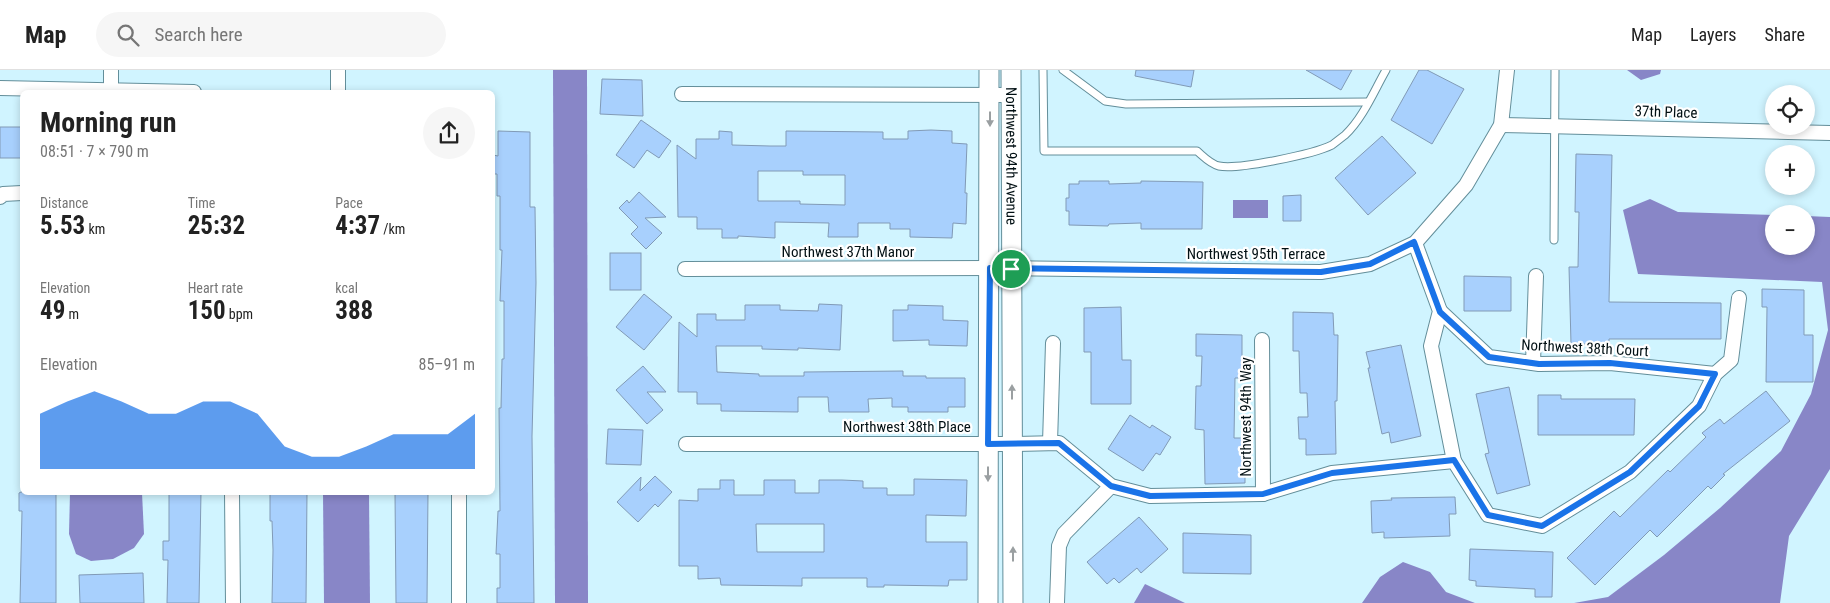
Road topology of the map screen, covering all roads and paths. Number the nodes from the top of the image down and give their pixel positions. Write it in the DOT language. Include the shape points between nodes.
graph roads {
  1 [pos="111,70"];
  2 [pos="338,70"];
  3 [pos="989,70"];
  4 [pos="1011,70"];
  5 [pos="1043,70"];
  6 [pos="1063,70"];
  7 [pos="1386,70"];
  8 [pos="1507,70"];
  9 [pos="1555,70"];
  10 [pos="0,88"];
  11 [pos="56,90"];
  12 [pos="111,90"];
  13 [pos="338,90"];
  14 [pos="682,94"];
  15 [pos="990,95"];
  16 [pos="1011,95"];
  17 [pos="1368,102"];
  18 [pos="1502,125"];
  19 [pos="1554,125"];
  20 [pos="1830,133"];
  21 [pos="20,193"];
  22 [pos="0,197"];
  23 [pos="1554,240"];
  24 [pos="1414,242"];
  25 [pos="990,268"];
  26 [pos="685,269"];
  27 [pos="1011,269"];
  28 [pos="1536,276"];
  29 [pos="1739,298"];
  30 [pos="1440,312"];
  31 [pos="1262,340"];
  32 [pos="1053,343"];
  33 [pos="1533,363"];
  34 [pos="1715,374"];
  35 [pos="1050,443"];
  36 [pos="686,444"];
  37 [pos="988,444"];
  38 [pos="1012,444"];
  39 [pos="1454,460"];
  40 [pos="1111,486"];
  41 [pos="1263,494"];
  42 [pos="232,495"];
  43 [pos="459,495"];
  44 [pos="233,603"];
  45 [pos="459,603"];
  46 [pos="988,603"];
  47 [pos="1013,603"];
  48 [pos="1057,603"];
  1 -- 12 [label="street"];
  2 -- 13 [label="street"];
  3 -- 15 [label="street, Northwest 94th Avenue"];
  4 -- 16 [label="street, Northwest 94th Avenue"];
  5 -- 17 [label="lane" via="1044,151 1196,151 1218,166 1260,164 1332,145 1345,135"];
  6 -- 17 [label="lane" via="1105,101 1126,104"];
  7 -- 17 [label="lane"];
  8 -- 18 [label="street, Northwest 95th Terrace"];
  9 -- 19 [label="lane"];
  10 -- 11 [label="street"];
  14 -- 15 [label="street"];
  15 -- 16 [label="street"];
  15 -- 25 [label="street, Northwest 94th Avenue, one-way"];
  16 -- 27 [label="street, Northwest 94th Avenue"];
  18 -- 19 [label="street, 37th Place"];
  18 -- 24 [label="street, Northwest 95th Terrace" via="1466,185"];
  19 -- 20 [label="street, 37th Place"];
  19 -- 23 [label="lane"];
  21 -- 22 [label="street"];
  24 -- 27 [label="street, Northwest 95th Terrace" via="1370,264 1321,272"];
  24 -- 30 [label="street"];
  25 -- 26 [label="street, Northwest 37th Manor"];
  25 -- 27 [label="street, Northwest 37th Manor"];
  25 -- 37 [label="street, Northwest 94th Avenue"];
  38 -- 27 [label="street, Northwest 94th Avenue, one-way"];
  28 -- 33 [label="street"];
  29 -- 34 [label="street" via="1731,360"];
  30 -- 33 [label="street, Northwest 38th Court" via="1489,357"];
  30 -- 39 [label="street" via="1431,346"];
  31 -- 41 [label="street, Northwest 94th Way"];
  32 -- 35 [label="street"];
  33 -- 34 [label="street, Northwest 38th Court" via="1610,363"];
  34 -- 39 [label="street" via="1699,406 1630,472 1542,526 1488,515"];
  35 -- 38 [label="street, Northwest 38th Place"];
  35 -- 40 [label="street, Northwest 38th Place" via="1059,443"];
  36 -- 37 [label="street, Northwest 38th Place"];
  37 -- 38 [label="street, Northwest 38th Place"];
  37 -- 46 [label="street, Northwest 94th Avenue, one-way"];
  47 -- 38 [label="street, Northwest 94th Avenue, one-way"];
  39 -- 41 [label="street, Northwest 38th Place" via="1332,473"];
  40 -- 41 [label="street, Northwest 38th Place" via="1150,496"];
  40 -- 48 [label="street" via="1064,534 1058,546"];
  42 -- 44 [label="street"];
  43 -- 45 [label="street"];
}
